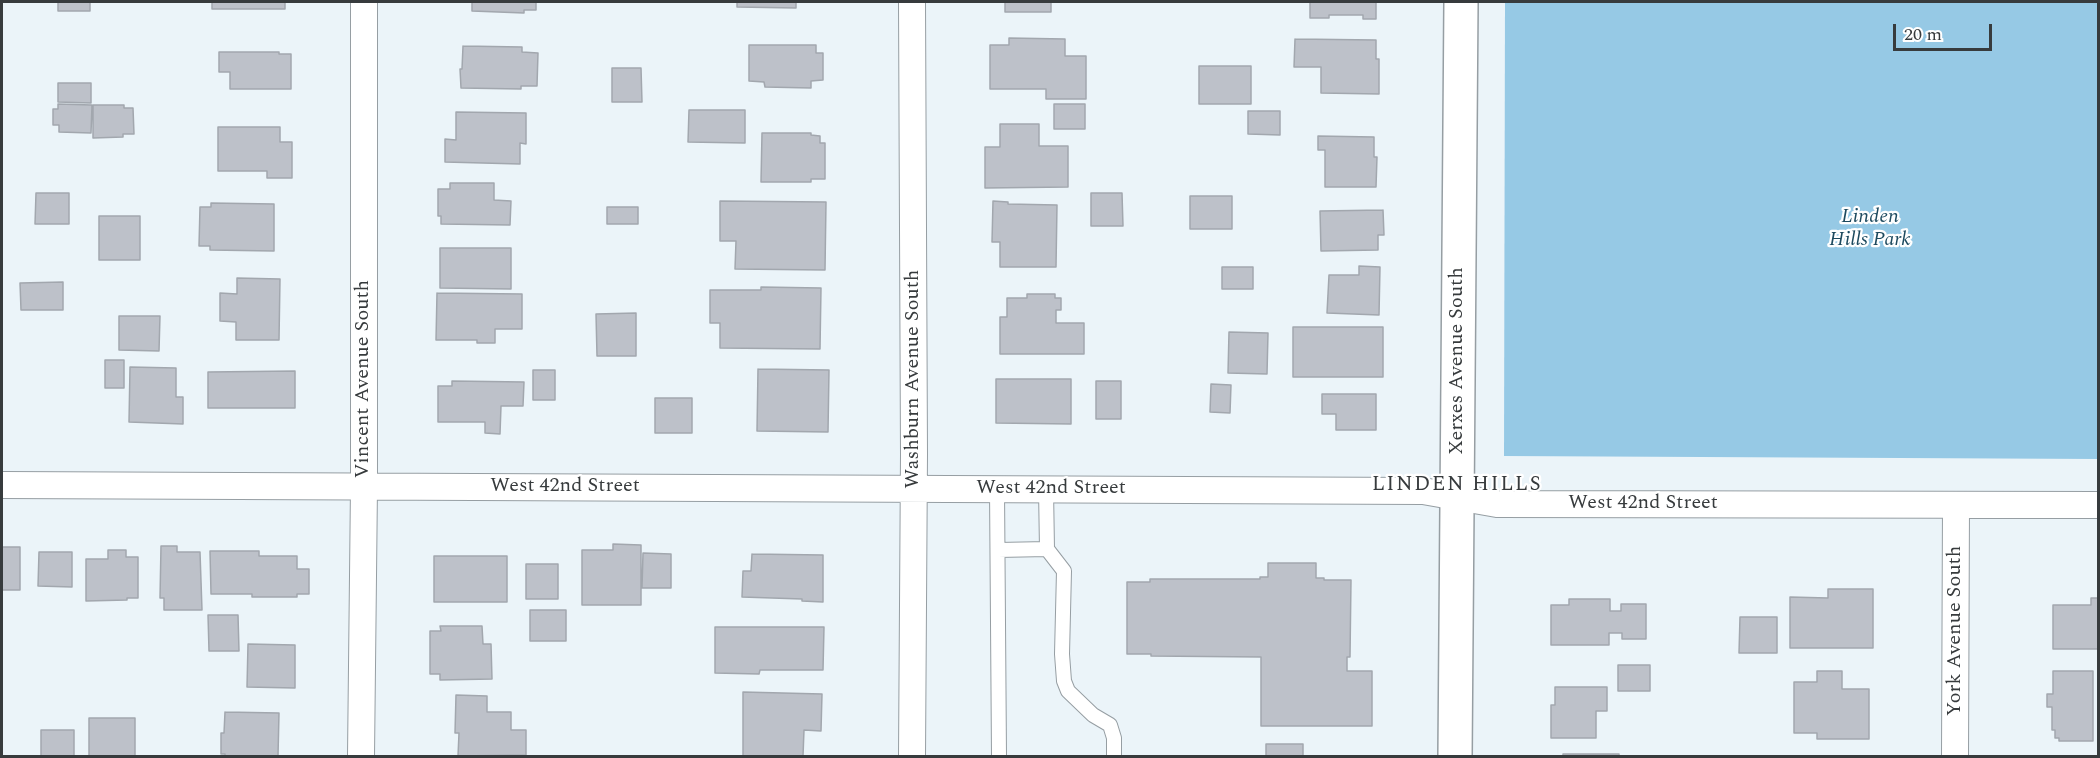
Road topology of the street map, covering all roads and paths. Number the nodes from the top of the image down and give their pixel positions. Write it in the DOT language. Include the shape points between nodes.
graph roads {
  1 [pos="364,2"];
  2 [pos="912,2"];
  3 [pos="1461,2"];
  4 [pos="2,485"];
  5 [pos="364,486"];
  6 [pos="914,489"];
  7 [pos="997,489"];
  8 [pos="1046,489"];
  9 [pos="1458,498"];
  10 [pos="1956,505"];
  11 [pos="2098,505"];
  12 [pos="1047,549"];
  13 [pos="998,550"];
  14 [pos="361,756"];
  15 [pos="912,756"];
  16 [pos="999,756"];
  17 [pos="1114,756"];
  18 [pos="1455,756"];
  19 [pos="1955,756"];
  1 -- 5 [label="street, Vincent Avenue South"];
  2 -- 6 [label="street, Washburn Avenue South"];
  3 -- 9 [label="street, Xerxes Avenue South"];
  4 -- 5 [label="street, West 42nd Street"];
  5 -- 6 [label="street, West 42nd Street"];
  5 -- 14 [label="street, Vincent Avenue South"];
  6 -- 7 [label="street, West 42nd Street"];
  6 -- 15 [label="street, Washburn Avenue South"];
  7 -- 8 [label="street, West 42nd Street"];
  7 -- 13 [label="lane"];
  8 -- 9 [label="street, West 42nd Street" via="1423,491"];
  8 -- 12 [label="lane"];
  9 -- 10 [label="street, West 42nd Street" via="1497,504"];
  9 -- 18 [label="street, Xerxes Avenue South"];
  10 -- 11 [label="street, West 42nd Street"];
  10 -- 19 [label="street, York Avenue South"];
  12 -- 13 [label="lane"];
  12 -- 17 [label="lane" via="1064,571 1064,681 1068,691 1093,715 1110,725"];
  13 -- 16 [label="lane"];
}
